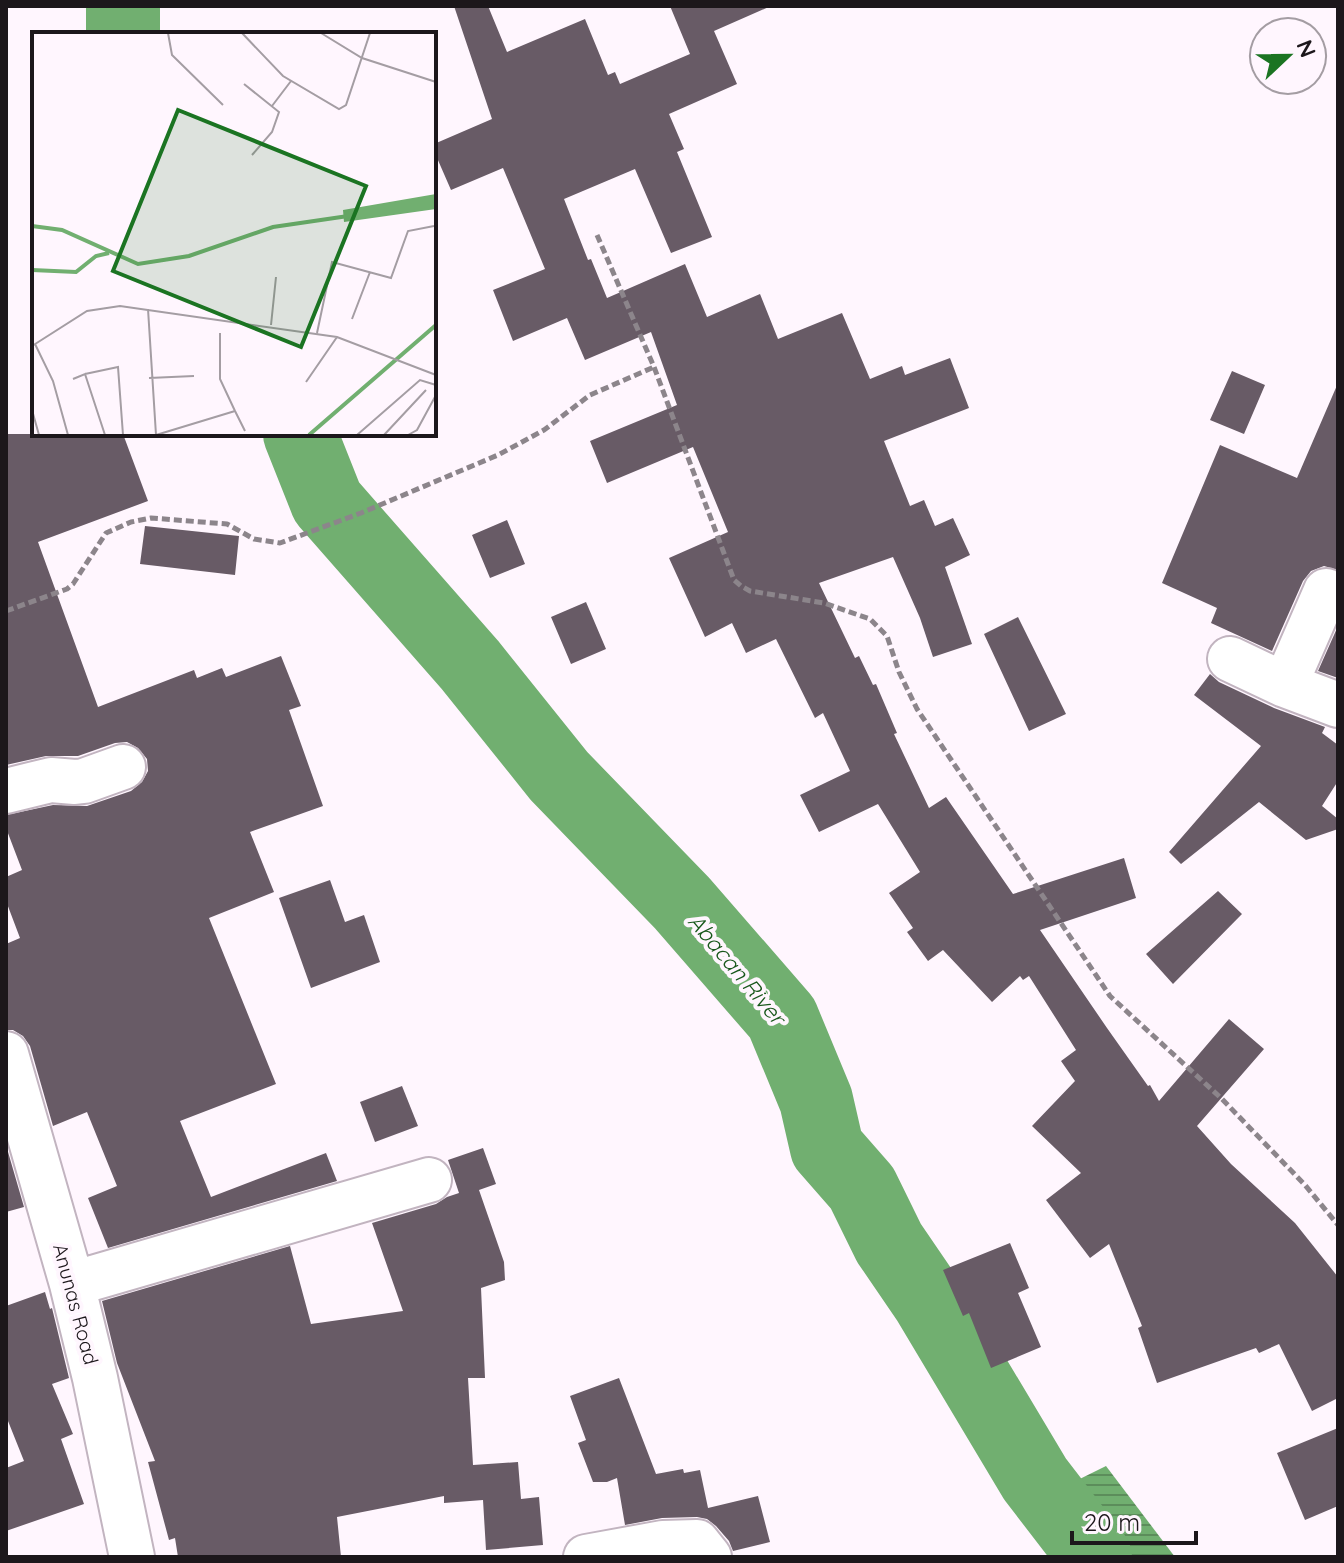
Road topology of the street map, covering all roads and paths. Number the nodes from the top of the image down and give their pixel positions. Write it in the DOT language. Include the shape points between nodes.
graph roads {
  1 [pos="597,235"];
  2 [pos="654,367"];
  3 [pos="1326,591"];
  4 [pos="6,611"];
  5 [pos="1230,659"];
  6 [pos="1285,685"];
  7 [pos="1338,705"];
  8 [pos="123,767"];
  9 [pos="6,791"];
  10 [pos="6,1054"];
  11 [pos="429,1180"];
  12 [pos="1338,1225"];
  13 [pos="72,1284"];
  14 [pos="132,1557"];
  15 [pos="586,1557"];
  16 [pos="709,1557"];
  1 -- 2 [label="path"];
  2 -- 4 [label="path" via="590,395 544,430 498,455 280,543 254,539 227,524 151,518 131,522 106,533 67,589"];
  2 -- 12 [label="path" via="734,580 750,591 824,603 870,619 887,636 917,709 1110,996 1222,1099"];
  3 -- 6 [label="street"];
  5 -- 6 [label="street"];
  6 -- 7 [label="street"];
  8 -- 9 [label="street" via="84,781 51,780"];
  10 -- 13 [label="street, Anunas Road"];
  11 -- 13 [label="street"];
  13 -- 14 [label="street, Anunas Road"];
  15 -- 16 [label="street" via="697,1542"];
}
